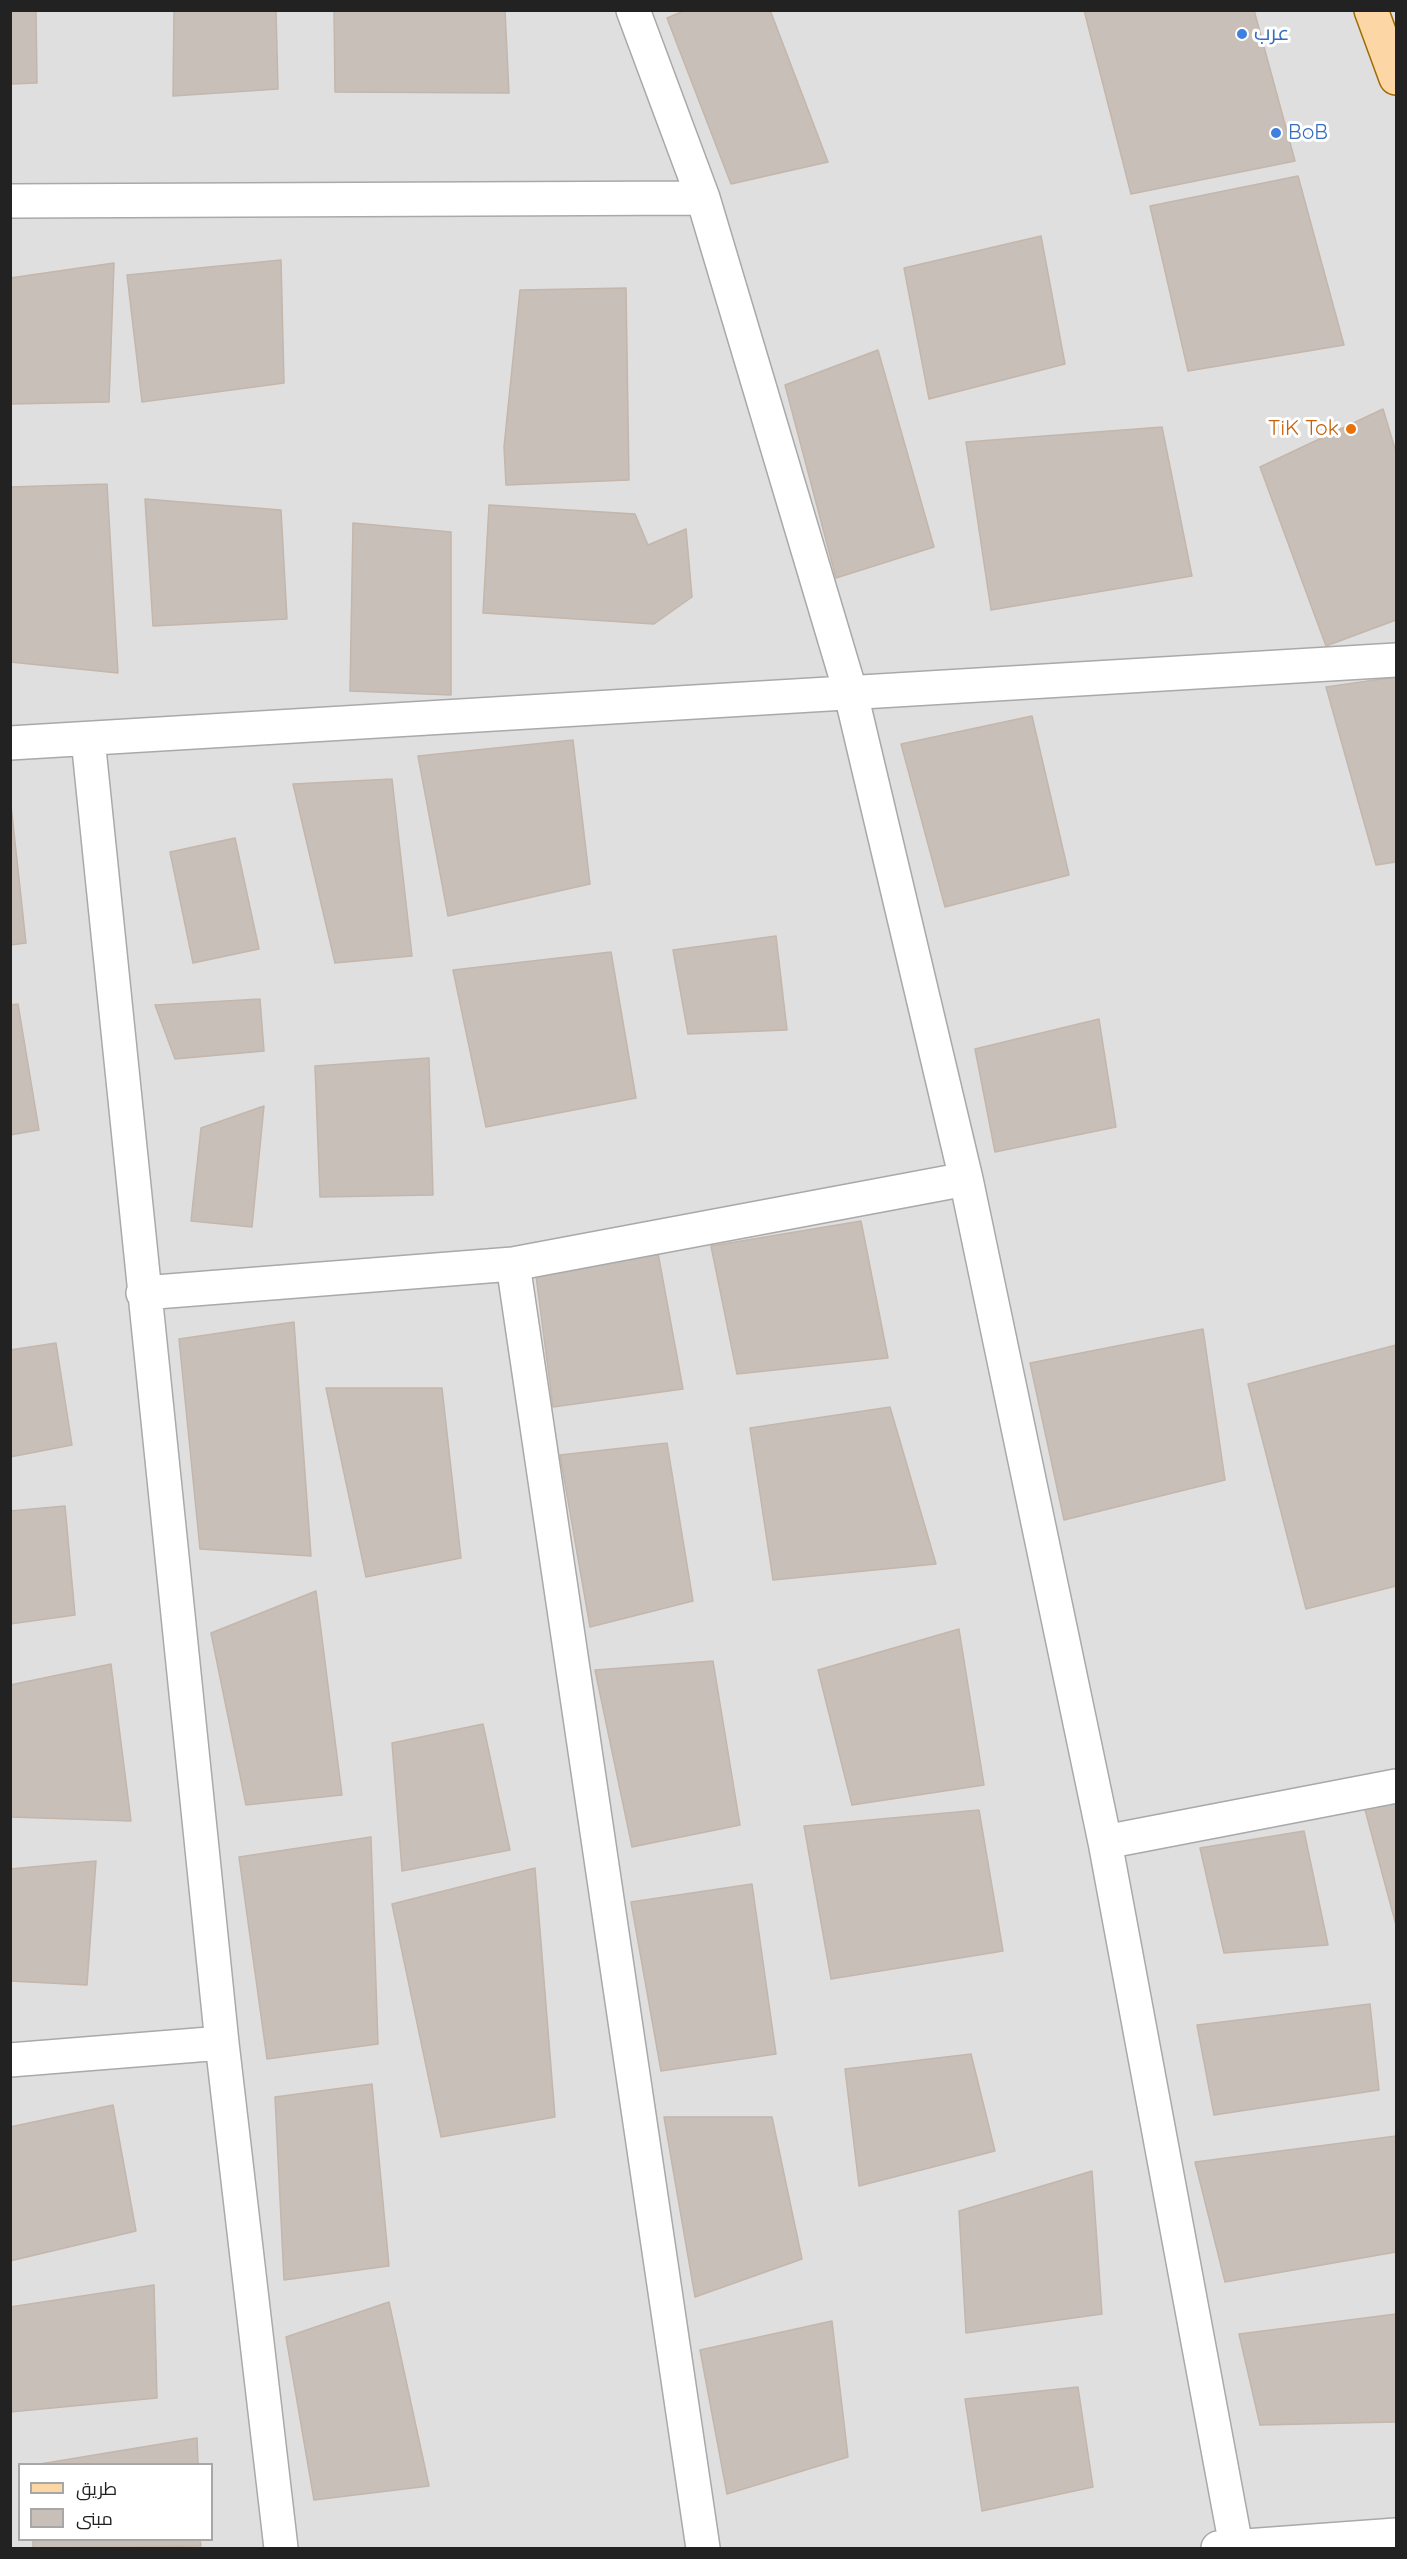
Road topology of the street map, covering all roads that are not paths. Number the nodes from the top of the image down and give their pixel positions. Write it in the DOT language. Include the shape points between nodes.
graph roads {
  1 [pos="633,10"];
  2 [pos="1371,10"];
  3 [pos="1396,78"];
  4 [pos="703,198"];
  5 [pos="10,201"];
  6 [pos="1396,660"];
  7 [pos="851,694"];
  8 [pos="88,739"];
  9 [pos="10,742"];
  10 [pos="966,1179"];
  11 [pos="513,1264"];
  12 [pos="143,1293"];
  13 [pos="1396,1786"];
  14 [pos="1106,1842"];
  15 [pos="222,2043"];
  16 [pos="10,2060"];
  17 [pos="1396,2535"];
  18 [pos="281,2548"];
  19 [pos="703,2548"];
  20 [pos="1227,2548"];
  1 -- 4 [label="street"];
  2 -- 3 [label="main road"];
  4 -- 5 [label="street"];
  4 -- 7 [label="street"];
  6 -- 7 [label="street"];
  7 -- 8 [label="street"];
  7 -- 10 [label="street"];
  8 -- 9 [label="street"];
  8 -- 12 [label="street"];
  10 -- 11 [label="street"];
  10 -- 14 [label="street"];
  11 -- 12 [label="street"];
  11 -- 19 [label="street"];
  12 -- 15 [label="street"];
  13 -- 14 [label="street"];
  14 -- 20 [label="street"];
  15 -- 16 [label="street"];
  15 -- 18 [label="street"];
  17 -- 20 [label="street"];
}
